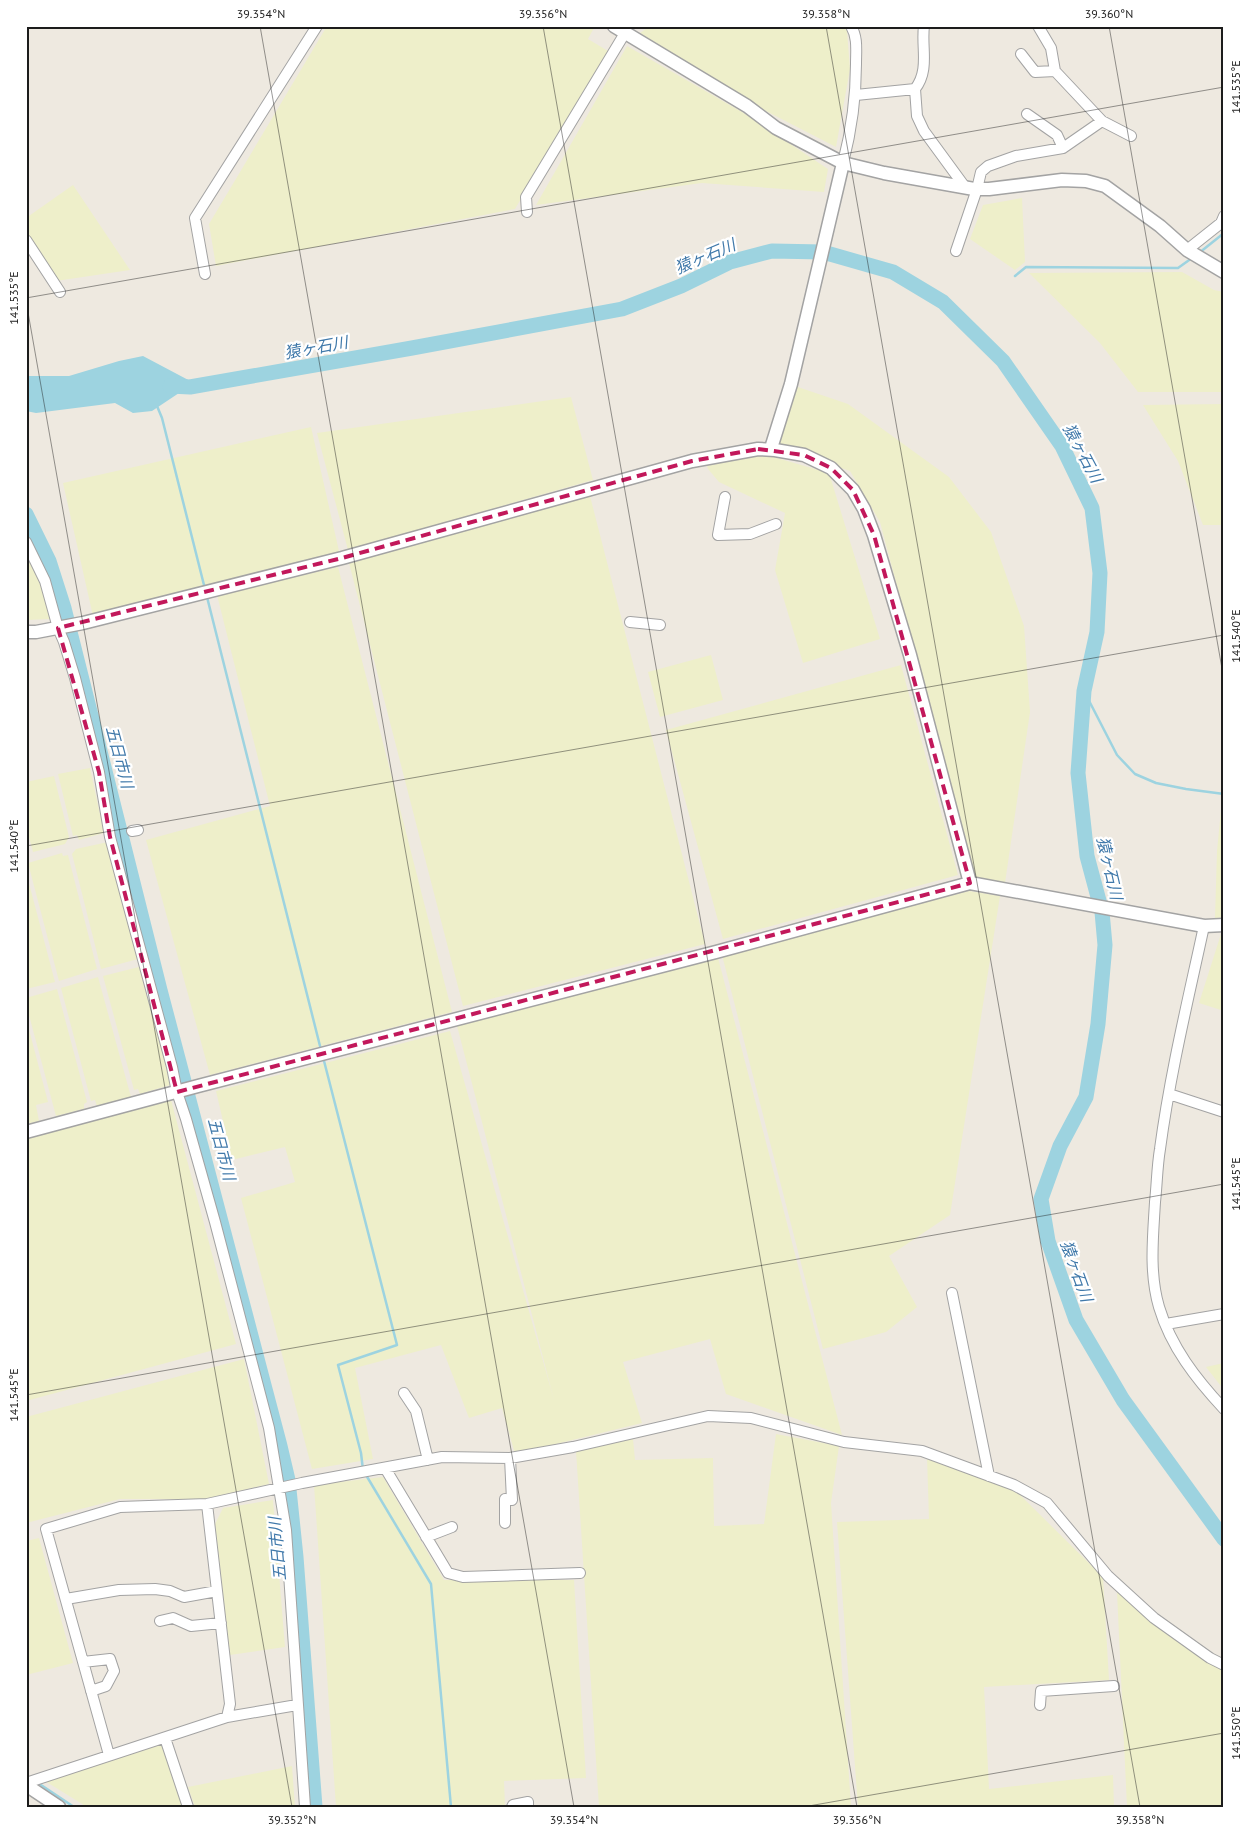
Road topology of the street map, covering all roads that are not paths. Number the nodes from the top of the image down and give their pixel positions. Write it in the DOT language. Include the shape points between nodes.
graph roads {
  1 [pos="317,26"];
  2 [pos="614,26"];
  3 [pos="851,26"];
  4 [pos="924,26"];
  5 [pos="1038,26"];
  6 [pos="625,33"];
  7 [pos="1021,54"];
  8 [pos="1054,71"];
  9 [pos="915,89"];
  10 [pos="856,95"];
  11 [pos="1028,114"];
  12 [pos="1102,121"];
  13 [pos="1132,136"];
  14 [pos="1063,148"];
  15 [pos="843,163"];
  16 [pos="971,188"];
  17 [pos="526,212"];
  18 [pos="1224,216"];
  19 [pos="26,240"];
  20 [pos="1187,250"];
  21 [pos="956,251"];
  22 [pos="1224,272"];
  23 [pos="205,274"];
  24 [pos="60,292"];
  25 [pos="775,450"];
  26 [pos="725,496"];
  27 [pos="776,524"];
  28 [pos="26,542"];
  29 [pos="630,622"];
  30 [pos="660,625"];
  31 [pos="60,628"];
  32 [pos="26,632"];
  33 [pos="970,883"];
  34 [pos="1204,926"];
  35 [pos="1224,926"];
  36 [pos="178,1092"];
  37 [pos="1169,1094"];
  38 [pos="1224,1112"];
  39 [pos="26,1132"];
  40 [pos="952,1293"];
  41 [pos="1224,1314"];
  42 [pos="1166,1324"];
  43 [pos="404,1393"];
  44 [pos="1224,1409"];
  45 [pos="510,1458"];
  46 [pos="428,1460"];
  47 [pos="385,1468"];
  48 [pos="989,1476"];
  49 [pos="280,1488"];
  50 [pos="207,1504"];
  51 [pos="504,1524"];
  52 [pos="452,1527"];
  53 [pos="426,1537"];
  54 [pos="580,1573"];
  55 [pos="217,1591"];
  56 [pos="66,1599"];
  57 [pos="160,1621"];
  58 [pos="221,1623"];
  59 [pos="83,1662"];
  60 [pos="1224,1665"];
  61 [pos="1114,1686"];
  62 [pos="91,1691"];
  63 [pos="297,1705"];
  64 [pos="1040,1705"];
  65 [pos="227,1717"];
  66 [pos="165,1738"];
  67 [pos="109,1755"];
  68 [pos="26,1784"];
  69 [pos="59,1807"];
  70 [pos="188,1807"];
  71 [pos="305,1807"];
  72 [pos="512,1807"];
  73 [pos="528,1807"];
  1 -- 23 [label="street" via="195,218"];
  2 -- 6 [label="street"];
  3 -- 10 [label="street" via="856,35"];
  4 -- 9 [label="street" via="924,67"];
  5 -- 8 [label="street" via="1051,48"];
  6 -- 15 [label="street" via="747,106 776,128"];
  6 -- 17 [label="street" via="526,196"];
  7 -- 8 [label="street" via="1035,72"];
  8 -- 12 [label="street"];
  9 -- 10 [label="street"];
  9 -- 16 [label="street" via="917,116 924,131"];
  10 -- 15 [label="street"];
  11 -- 14 [label="street" via="1057,135"];
  12 -- 13 [label="street"];
  12 -- 14 [label="street"];
  14 -- 16 [label="street" via="1016,156 988,166 980,172"];
  15 -- 16 [label="street"];
  15 -- 25 [label="street" via="791,384 772,445"];
  16 -- 20 [label="street" via="989,190 1062,180 1105,186"];
  16 -- 21 [label="street"];
  18 -- 20 [label="street" via="1221,223"];
  19 -- 24 [label="street"];
  20 -- 22 [label="street"];
  25 -- 31 [label="street" via="758,449 692,461 342,558"];
  25 -- 33 [label="street" via="804,455 832,468 853,490 864,509 910,655"];
  26 -- 27 [label="street" via="718,535 750,534"];
  28 -- 31 [label="street" via="45,581"];
  29 -- 30 [label="street"];
  31 -- 32 [label="street"];
  31 -- 36 [label="street" via="99,772 110,836"];
  33 -- 34 [label="street"];
  33 -- 36 [label="street"];
  34 -- 35 [label="street"];
  34 -- 37 [label="street"];
  36 -- 39 [label="street"];
  36 -- 49 [label="street" via="215,1222 268,1428"];
  37 -- 38 [label="street"];
  37 -- 42 [label="street" via="1159,1151 1152,1272 1159,1308"];
  40 -- 48 [label="street"];
  41 -- 42 [label="street"];
  42 -- 44 [label="street" via="1177,1351"];
  43 -- 46 [label="street" via="416,1411"];
  45 -- 46 [label="street" via="442,1457"];
  45 -- 48 [label="street" via="708,1416 743,1417 844,1442 922,1451"];
  45 -- 51 [label="street" via="512,1500 505,1500"];
  46 -- 47 [label="street"];
  47 -- 49 [label="street"];
  47 -- 53 [label="street"];
  48 -- 60 [label="street" via="1048,1503 1108,1576 1154,1618"];
  49 -- 50 [label="street"];
  49 -- 63 [label="street" via="286,1530"];
  50 -- 55 [label="street"];
  50 -- 56 [label="street" via="120,1507 46,1529"];
  52 -- 53 [label="street"];
  53 -- 54 [label="street" via="448,1573 463,1577"];
  55 -- 56 [label="street" via="184,1598 155,1588"];
  55 -- 58 [label="street"];
  56 -- 59 [label="street"];
  57 -- 58 [label="street" via="174,1618 191,1626"];
  58 -- 65 [label="street" via="230,1704"];
  59 -- 62 [label="street"];
  59 -- 62 [label="street" via="110,1659 114,1671 106,1686"];
  61 -- 64 [label="street" via="1041,1691"];
  62 -- 67 [label="street"];
  63 -- 65 [label="street"];
  63 -- 71 [label="street"];
  65 -- 66 [label="street"];
  66 -- 67 [label="street"];
  66 -- 70 [label="street"];
  67 -- 68 [label="street"];
  68 -- 69 [label="street"];
  72 -- 73 [label="street" via="523,1802 528,1802"];
}
